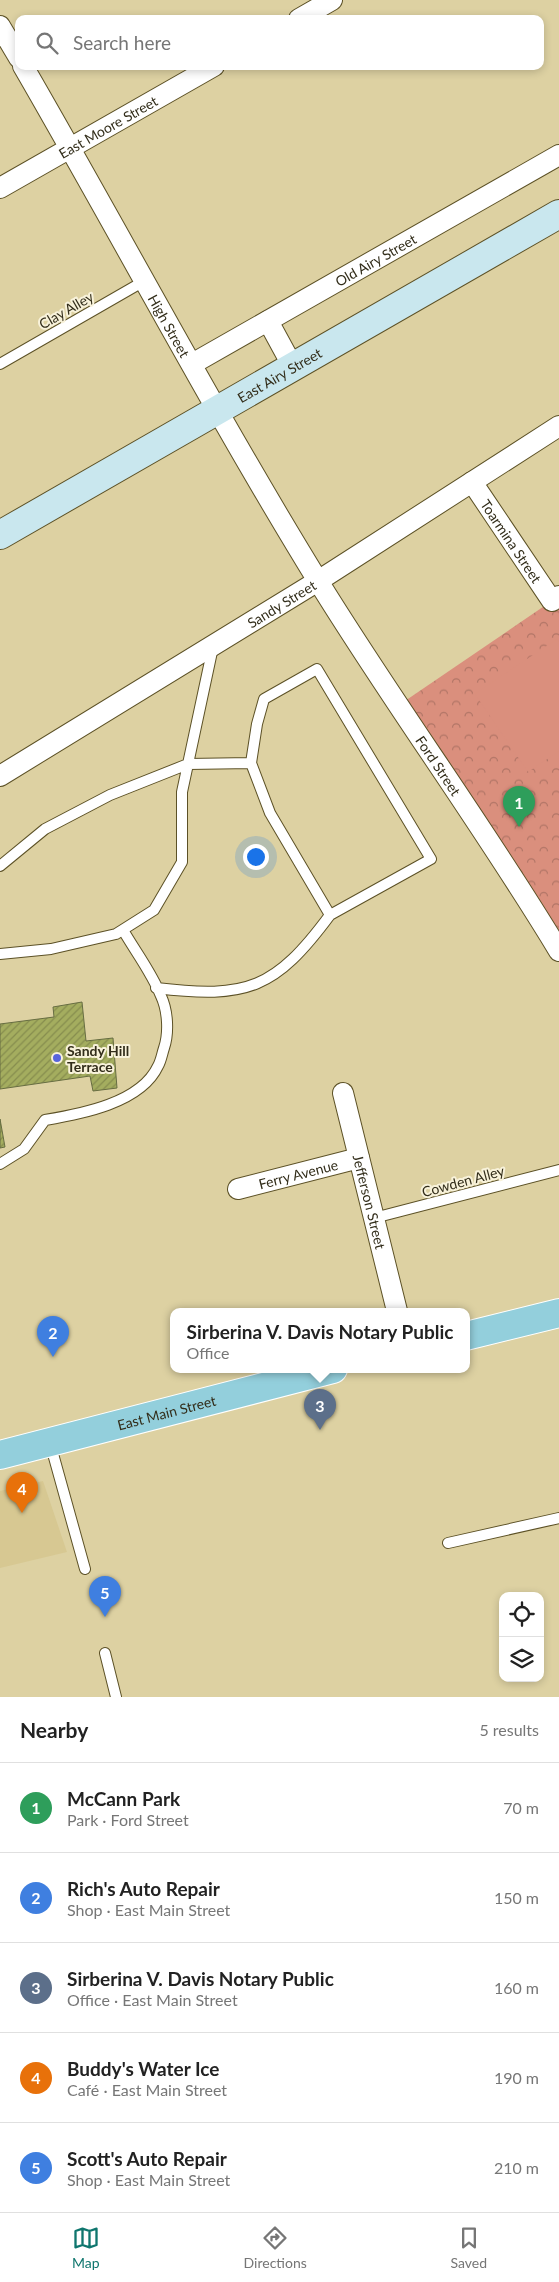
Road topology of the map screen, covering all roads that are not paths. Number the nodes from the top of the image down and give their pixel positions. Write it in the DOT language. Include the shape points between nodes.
graph roads {
  1 [pos="332,0"];
  2 [pos="306,15"];
  3 [pos="0,26"];
  4 [pos="15,51"];
  5 [pos="25,70"];
  6 [pos="207,70"];
  7 [pos="70,147"];
  8 [pos="559,155"];
  9 [pos="0,188"];
  10 [pos="559,214"];
  11 [pos="146,280"];
  12 [pos="268,321"];
  13 [pos="0,364"];
  14 [pos="192,364"];
  15 [pos="293,367"];
  16 [pos="217,410"];
  17 [pos="559,426"];
  18 [pos="472,482"];
  19 [pos="0,535"];
  20 [pos="318,581"];
  21 [pos="556,599"];
  22 [pos="213,645"];
  23 [pos="251,763"];
  24 [pos="188,764"];
  25 [pos="0,776"];
  26 [pos="0,866"];
  27 [pos="330,916"];
  28 [pos="123,930"];
  29 [pos="559,951"];
  30 [pos="0,954"];
  31 [pos="156,988"];
  32 [pos="343,1093"];
  33 [pos="360,1158"];
  34 [pos="0,1164"];
  35 [pos="559,1170"];
  36 [pos="238,1189"];
  37 [pos="374,1218"];
  38 [pos="396,1308"];
  39 [pos="559,1313"];
  40 [pos="470,1335"];
  41 [pos="317,1373"];
  42 [pos="50,1442"];
  43 [pos="0,1454"];
  44 [pos="559,1518"];
  45 [pos="448,1543"];
  46 [pos="85,1569"];
  47 [pos="105,1653"];
  48 [pos="116,1697"];
  1 -- 2 [label="street"];
  3 -- 4 [label="street"];
  5 -- 7 [label="street, High Street"];
  6 -- 7 [label="street, East Moore Street"];
  7 -- 9 [label="street, East Moore Street"];
  7 -- 11 [label="street, High Street"];
  8 -- 12 [label="street, Old Airy Street"];
  10 -- 15 [label="main road, East Airy Street"];
  11 -- 13 [label="lane, Clay Alley"];
  11 -- 14 [label="street, High Street"];
  12 -- 14 [label="street, Old Airy Street"];
  12 -- 15 [label="street"];
  14 -- 16 [label="street, High Street"];
  15 -- 16 [label="main road, East Airy Street"];
  16 -- 19 [label="main road, East Airy Street"];
  16 -- 20 [label="street, High Street"];
  17 -- 18 [label="street, Sandy Street"];
  18 -- 20 [label="street, Sandy Street"];
  18 -- 21 [label="street, Toarmina Street"];
  20 -- 22 [label="street, Sandy Street"];
  20 -- 29 [label="street, Ford Street"];
  22 -- 24 [label="lane"];
  22 -- 25 [label="street, Sandy Street"];
  23 -- 24 [label="lane"];
  23 -- 27 [label="lane" via="270,813"];
  23 -- 27 [label="lane" via="264,699 317,669 431,859"];
  24 -- 26 [label="lane" via="110,795 53,825"];
  24 -- 28 [label="lane" via="182,792 182,862 154,910"];
  27 -- 31 [label="lane" via="290,963 265,981 241,990 218,993"];
  28 -- 30 [label="lane" via="51,949"];
  28 -- 31 [label="lane"];
  31 -- 34 [label="lane" via="166,1014 167,1040 158,1068 138,1091 83,1114 45,1120 24,1149"];
  32 -- 33 [label="street, Jefferson Street"];
  33 -- 36 [label="street, Ferry Avenue"];
  33 -- 37 [label="street, Jefferson Street"];
  35 -- 37 [label="lane, Cowden Alley"];
  37 -- 38 [label="street, Jefferson Street"];
  39 -- 40 [label="main road"];
  41 -- 42 [label="main road, East Main Street"];
  42 -- 43 [label="main road, East Main Street"];
  42 -- 46 [label="lane"];
  44 -- 45 [label="lane"];
  47 -- 48 [label="lane"];
}
